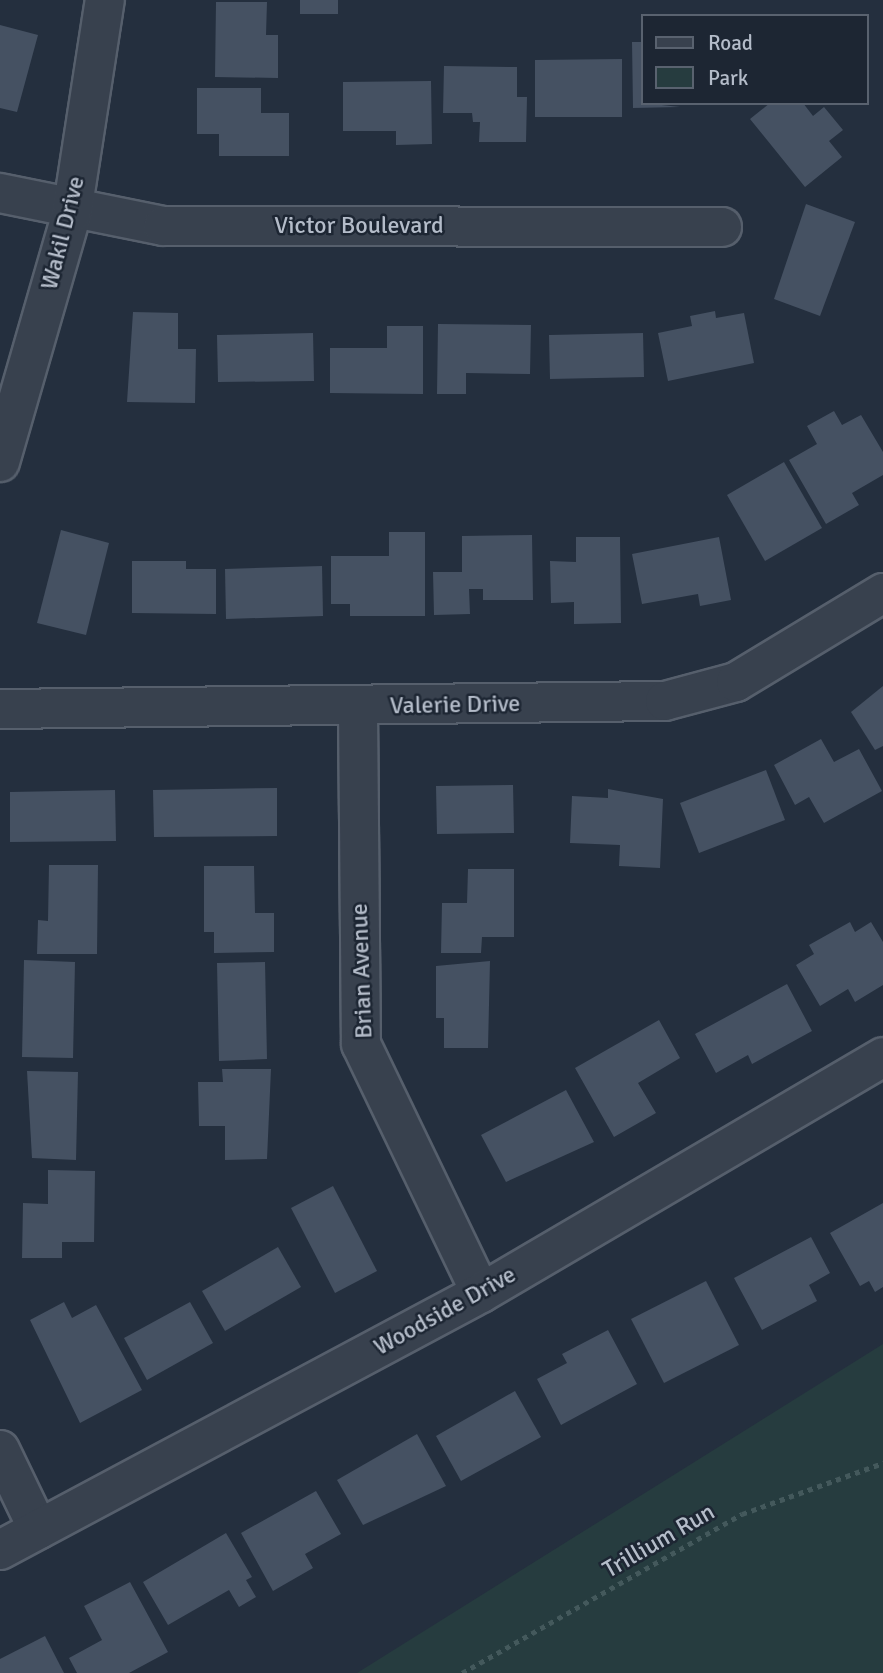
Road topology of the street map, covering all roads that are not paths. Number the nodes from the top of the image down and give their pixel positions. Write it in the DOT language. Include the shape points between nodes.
graph roads {
  1 [pos="105,0"];
  2 [pos="0,193"];
  3 [pos="72,212"];
  4 [pos="722,227"];
  5 [pos="0,462"];
  6 [pos="883,593"];
  7 [pos="358,708"];
  8 [pos="0,709"];
  9 [pos="883,1057"];
  10 [pos="481,1293"];
  11 [pos="0,1450"];
  12 [pos="38,1529"];
  13 [pos="0,1550"];
  1 -- 3 [label="street, Wakil Drive"];
  2 -- 3 [label="street, Victor Boulevard"];
  3 -- 4 [label="street, Victor Boulevard" via="163,226"];
  3 -- 5 [label="street, Wakil Drive"];
  6 -- 7 [label="street, Valerie Drive" via="736,682 665,701"];
  7 -- 8 [label="street, Valerie Drive"];
  7 -- 10 [label="street, Brian Avenue" via="361,1044"];
  9 -- 10 [label="street, Woodside Drive"];
  10 -- 12 [label="street, Woodside Drive"];
  11 -- 12 [label="street"];
  12 -- 13 [label="street, Woodside Drive"];
}
